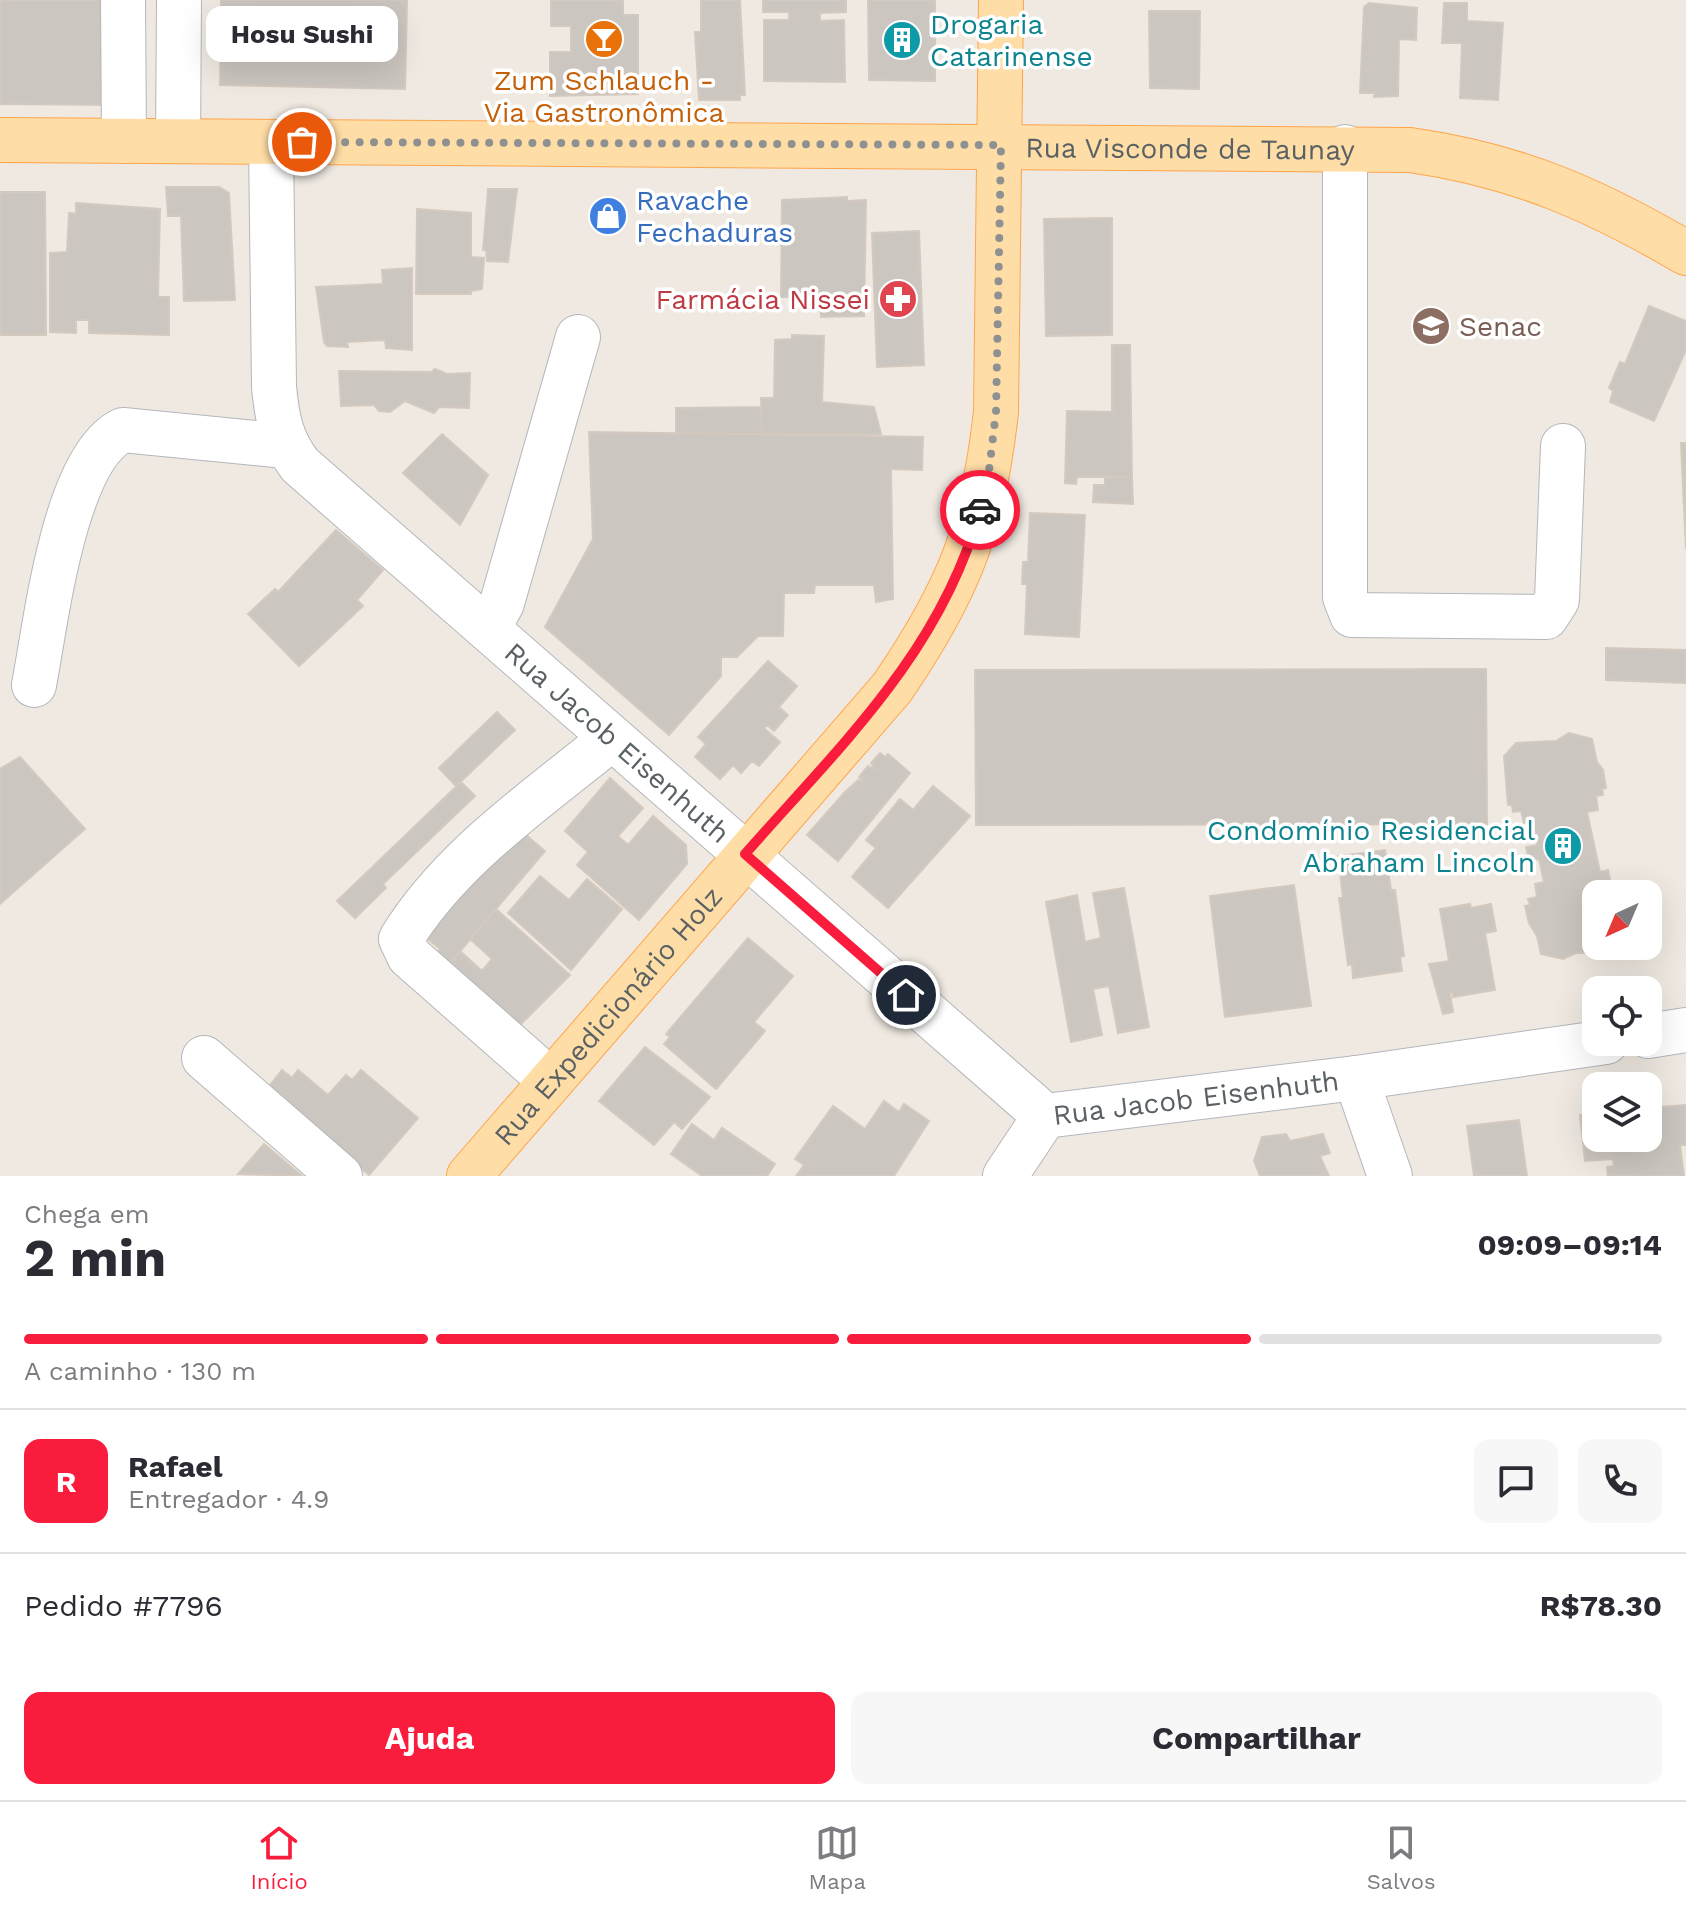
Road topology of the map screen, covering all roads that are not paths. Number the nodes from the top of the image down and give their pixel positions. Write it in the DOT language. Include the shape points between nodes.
graph roads {
  1 [pos="123,0"];
  2 [pos="179,0"];
  3 [pos="1001,0"];
  4 [pos="0,140"];
  5 [pos="124,141"];
  6 [pos="178,141"];
  7 [pos="271,142"];
  8 [pos="1001,145"];
  9 [pos="1345,147"];
  10 [pos="1686,253"];
  11 [pos="578,337"];
  12 [pos="286,446"];
  13 [pos="1563,446"];
  14 [pos="488,629"];
  15 [pos="34,685"];
  16 [pos="612,738"];
  17 [pos="745,854"];
  18 [pos="1686,1030"];
  19 [pos="1662,1034"];
  20 [pos="1582,1045"];
  21 [pos="204,1058"];
  22 [pos="1356,1078"];
  23 [pos="551,1081"];
  24 [pos="1045,1116"];
  25 [pos="340,1176"];
  26 [pos="469,1176"];
  27 [pos="1005,1176"];
  28 [pos="1390,1176"];
  1 -- 5 [label="street"];
  2 -- 6 [label="street"];
  3 -- 8 [label="main road, Rua Expedicionário Holz"];
  4 -- 5 [label="main road, Rua Visconde de Taunay"];
  5 -- 6 [label="main road, Rua Visconde de Taunay"];
  6 -- 7 [label="main road, Rua Visconde de Taunay"];
  7 -- 8 [label="main road, Rua Visconde de Taunay"];
  7 -- 12 [label="street, Rua Jacob Eisenhuth" via="274,387"];
  8 -- 9 [label="main road, Rua Visconde de Taunay"];
  8 -- 17 [label="main road, Rua Expedicionário Holz" via="996,412 988,479 964,562 928,635 892,688"];
  9 -- 10 [label="main road, Rua Visconde de Taunay" via="1467,158 1519,172 1614,211"];
  9 -- 13 [label="street" via="1345,597 1352,615 1546,617 1557,600"];
  11 -- 14 [label="street" via="502,603"];
  12 -- 14 [label="street, Rua Jacob Eisenhuth" via="300,465"];
  12 -- 15 [label="street" via="123,430 107,438 68,510"];
  14 -- 16 [label="street, Rua Jacob Eisenhuth"];
  16 -- 17 [label="street, Rua Jacob Eisenhuth"];
  16 -- 23 [label="street" via="481,845 423,904 401,939 409,956"];
  17 -- 23 [label="main road, Rua Expedicionário Holz"];
  17 -- 24 [label="street, Rua Jacob Eisenhuth"];
  18 -- 19 [label="street"];
  20 -- 22 [label="street, Rua Jacob Eisenhuth"];
  21 -- 25 [label="street"];
  22 -- 24 [label="street, Rua Jacob Eisenhuth"];
  22 -- 28 [label="street"];
  23 -- 26 [label="main road, Rua Expedicionário Holz"];
  24 -- 27 [label="street"];
}
